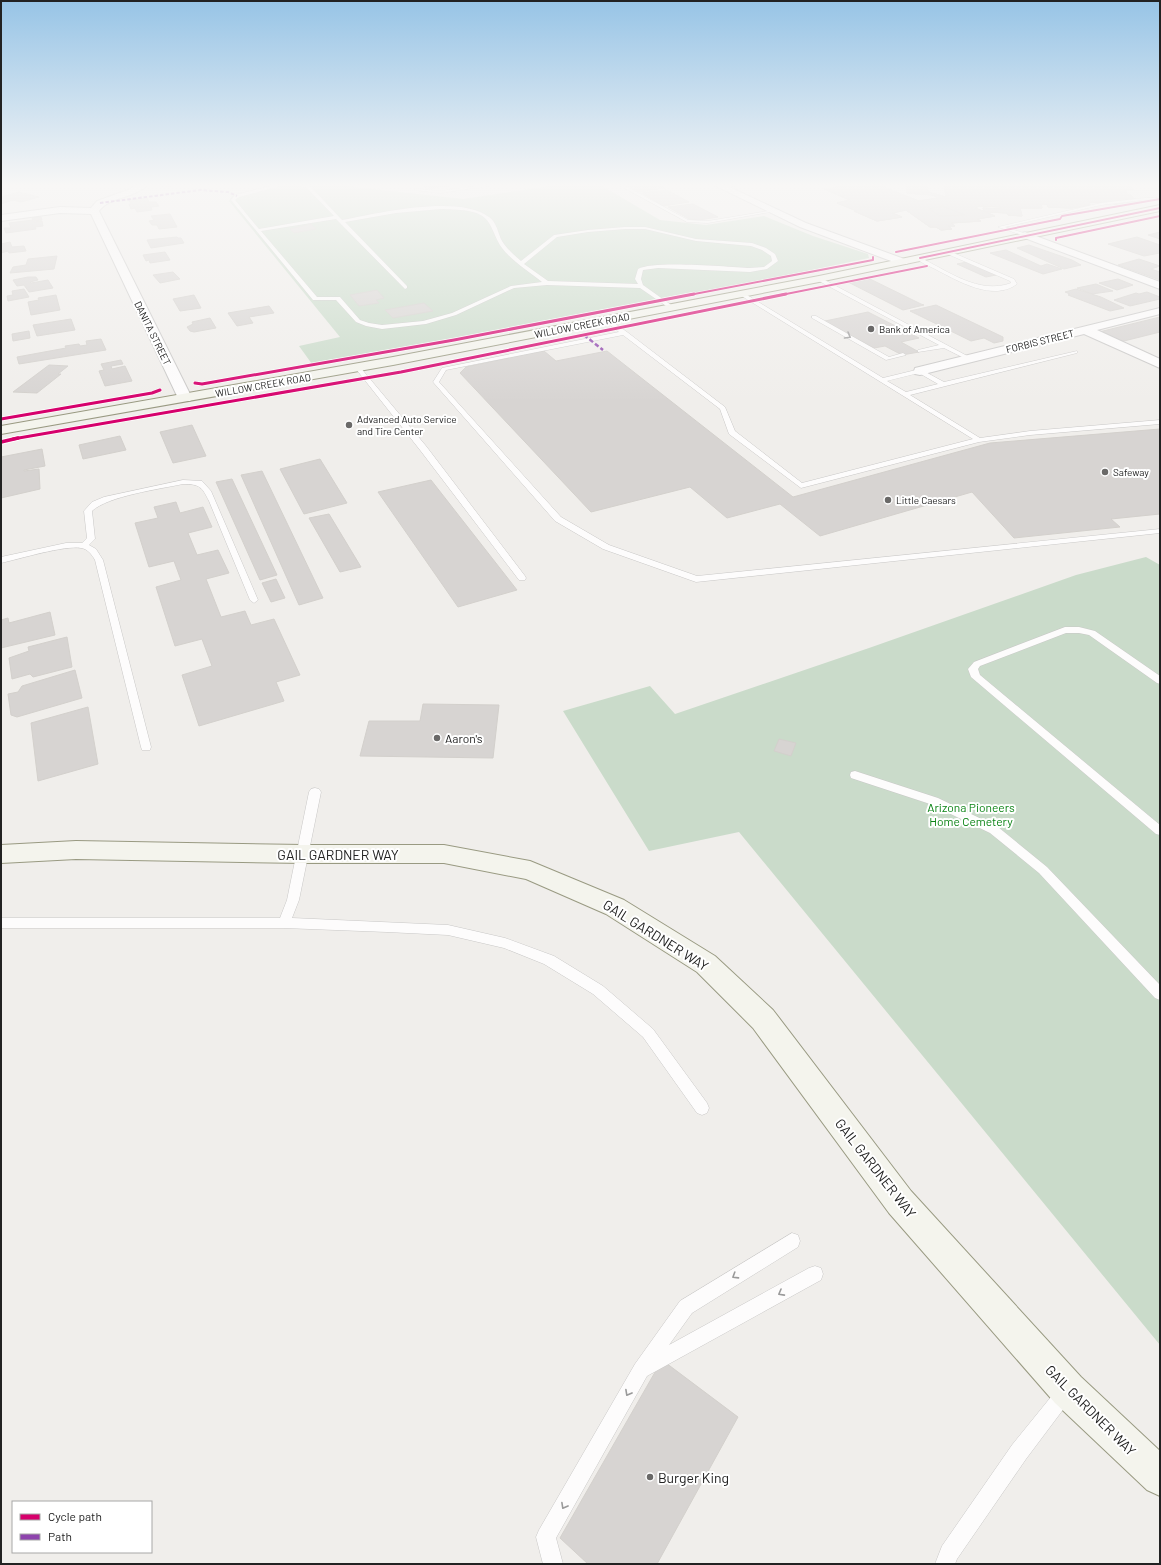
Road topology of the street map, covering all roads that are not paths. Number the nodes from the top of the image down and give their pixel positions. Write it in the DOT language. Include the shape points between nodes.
graph roads {
  1 [pos="116,256"];
  2 [pos="280,256"];
  3 [pos="375,256"];
  4 [pos="513,256"];
  5 [pos="530,256"];
  6 [pos="773,256"];
  7 [pos="888,256"];
  8 [pos="928,256"];
  9 [pos="956,256"];
  10 [pos="1081,256"];
  11 [pos="919,258"];
  12 [pos="904,262"];
  13 [pos="521,264"];
  14 [pos="819,279"];
  15 [pos="547,282"];
  16 [pos="641,286"];
  17 [pos="1160,286"];
  18 [pos="405,287"];
  19 [pos="742,294"];
  20 [pos="672,308"];
  21 [pos="1160,311"];
  22 [pos="814,317"];
  23 [pos="608,320"];
  24 [pos="1086,330"];
  25 [pos="625,333"];
  26 [pos="945,346"];
  27 [pos="920,352"];
  28 [pos="1075,352"];
  29 [pos="903,355"];
  30 [pos="970,359"];
  31 [pos="1160,364"];
  32 [pos="358,368"];
  33 [pos="920,371"];
  34 [pos="882,380"];
  35 [pos="944,385"];
  36 [pos="905,394"];
  37 [pos="185,398"];
  38 [pos="1160,422"];
  39 [pos="1,430"];
  40 [pos="979,440"];
  41 [pos="1160,531"];
  42 [pos="84,545"];
  43 [pos="1,560"];
  44 [pos="522,578"];
  45 [pos="254,600"];
  46 [pos="1160,681"];
  47 [pos="146,747"];
  48 [pos="855,775"];
  49 [pos="315,792"];
  50 [pos="1160,831"];
  51 [pos="1,854"];
  52 [pos="304,854"];
  53 [pos="1,923"];
  54 [pos="284,923"];
  55 [pos="1160,994"];
  56 [pos="702,1108"];
  57 [pos="792,1241"];
  58 [pos="815,1274"];
  59 [pos="641,1370"];
  60 [pos="1068,1390"];
  61 [pos="1160,1477"];
  62 [pos="553,1564"];
  63 [pos="945,1564"];
  1 -- 37 [label="street, DANITA STREET"];
  2 -- 15 [label="lane" via="315,299 338,298 358,321 382,327 424,323 454,314 513,287"];
  3 -- 18 [label="lane"];
  4 -- 13 [label="lane"];
  5 -- 13 [label="lane"];
  6 -- 16 [label="lane" via="775,261 765,268 750,270 658,266 641,269 638,279"];
  7 -- 12 [label="street"];
  8 -- 11 [label="main road, WILLOW CREEK ROAD"];
  9 -- 11 [label="lane" via="1014,282 1002,287 979,288"];
  10 -- 17 [label="street"];
  11 -- 12 [label="main road, WILLOW CREEK ROAD"];
  12 -- 14 [label="main road, WILLOW CREEK ROAD"];
  13 -- 15 [label="lane"];
  14 -- 19 [label="main road, WILLOW CREEK ROAD"];
  14 -- 26 [label="lane"];
  15 -- 16 [label="lane"];
  16 -- 20 [label="lane"];
  19 -- 20 [label="main road, WILLOW CREEK ROAD"];
  19 -- 34 [label="lane"];
  20 -- 23 [label="main road, WILLOW CREEK ROAD"];
  21 -- 24 [label="street, FORBIS STREET"];
  22 -- 29 [label="lane, one-way" via="888,359"];
  23 -- 25 [label="lane"];
  23 -- 32 [label="main road, WILLOW CREEK ROAD"];
  24 -- 30 [label="street, FORBIS STREET"];
  24 -- 31 [label="street"];
  25 -- 40 [label="lane" via="723,408 732,432 801,486"];
  25 -- 41 [label="lane" via="444,369 436,382 558,520 606,547 696,579"];
  26 -- 27 [label="lane"];
  26 -- 30 [label="lane"];
  28 -- 35 [label="lane"];
  30 -- 33 [label="street, FORBIS STREET"];
  32 -- 37 [label="main road, WILLOW CREEK ROAD"];
  32 -- 44 [label="lane"];
  33 -- 34 [label="lane"];
  33 -- 35 [label="lane"];
  34 -- 36 [label="lane"];
  35 -- 36 [label="lane"];
  36 -- 40 [label="lane"];
  37 -- 39 [label="main road, WILLOW CREEK ROAD"];
  38 -- 40 [label="lane"];
  42 -- 43 [label="lane" via="66,546"];
  42 -- 45 [label="lane" via="91,539 88,511 95,504 107,498 195,481 205,486 213,501"];
  42 -- 47 [label="lane" via="93,551 99,560"];
  46 -- 50 [label="lane" via="1092,633 1079,630 1065,630 977,664 973,669 976,677"];
  48 -- 55 [label="lane" via="934,801 994,830 1043,870"];
  49 -- 52 [label="lane"];
  51 -- 52 [label="main road, GAIL GARDNER WAY" via="76,850"];
  52 -- 54 [label="lane" via="293,900"];
  52 -- 60 [label="main road, GAIL GARDNER WAY" via="444,854 530,870 615,907 706,964 763,1019 900,1202"];
  53 -- 54 [label="lane"];
  54 -- 56 [label="lane" via="448,930 505,943 549,960 598,990 648,1034"];
  57 -- 59 [label="lane, one-way" via="686,1307"];
  58 -- 59 [label="lane, one-way"];
  59 -- 62 [label="lane, one-way" via="546,1538"];
  60 -- 61 [label="main road, GAIL GARDNER WAY"];
  60 -- 63 [label="lane" via="1019,1452 949,1553"];
}
